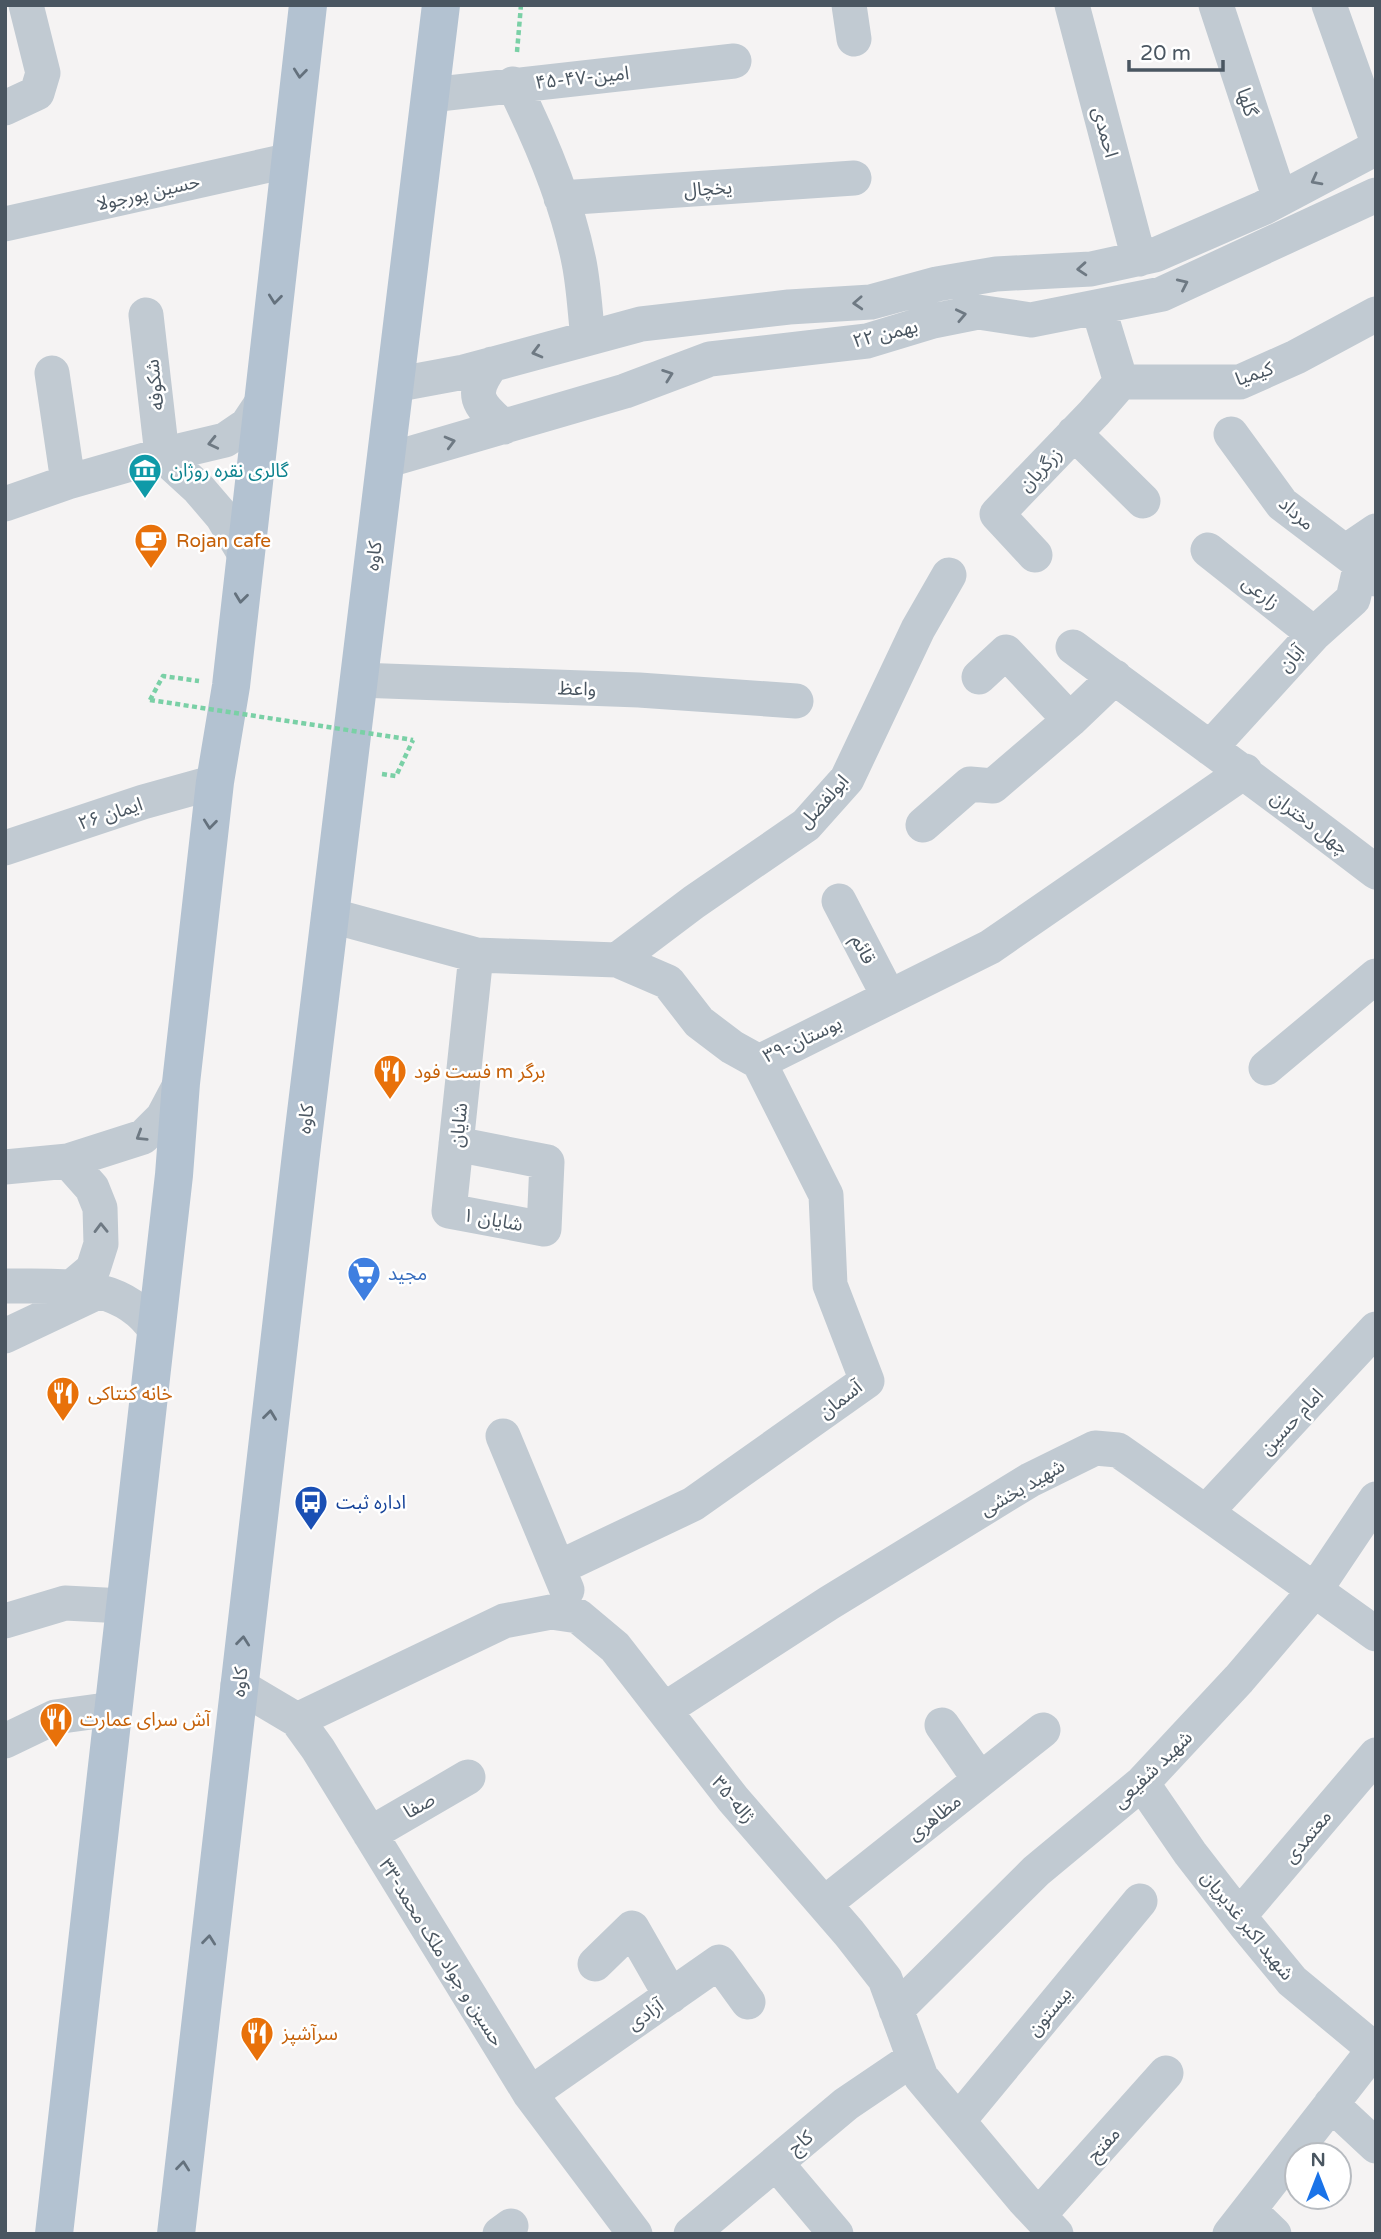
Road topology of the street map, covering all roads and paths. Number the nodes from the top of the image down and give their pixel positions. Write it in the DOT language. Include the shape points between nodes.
graph roads {
  1 [pos="26,5"];
  2 [pos="308,5"];
  3 [pos="441,5"];
  4 [pos="521,5"];
  5 [pos="849,5"];
  6 [pos="1072,5"];
  7 [pos="1216,5"];
  8 [pos="1329,5"];
  9 [pos="854,39"];
  10 [pos="734,61"];
  11 [pos="513,84"];
  12 [pos="430,95"];
  13 [pos="5,108"];
  14 [pos="1376,137"];
  15 [pos="1376,148"];
  16 [pos="291,160"];
  17 [pos="854,178"];
  18 [pos="1376,195"];
  19 [pos="561,198"];
  20 [pos="1280,199"];
  21 [pos="5,224"];
  22 [pos="1139,259"];
  23 [pos="1098,307"];
  24 [pos="1376,314"];
  25 [pos="146,315"];
  26 [pos="588,338"];
  27 [pos="492,364"];
  28 [pos="52,373"];
  29 [pos="1121,382"];
  30 [pos="394,385"];
  31 [pos="263,401"];
  32 [pos="504,427"];
  33 [pos="1074,433"];
  34 [pos="1231,434"];
  35 [pos="162,455"];
  36 [pos="385,461"];
  37 [pos="68,482"];
  38 [pos="1143,501"];
  39 [pos="5,504"];
  40 [pos="1376,531"];
  41 [pos="1208,550"];
  42 [pos="1035,555"];
  43 [pos="246,556"];
  44 [pos="1360,565"];
  45 [pos="949,575"];
  46 [pos="1314,634"];
  47 [pos="1073,647"];
  48 [pos="163,676"];
  49 [pos="979,677"];
  50 [pos="1115,677"];
  51 [pos="358,680"];
  52 [pos="796,701"];
  53 [pos="1070,720"];
  54 [pos="1210,748"];
  55 [pos="1245,771"];
  56 [pos="396,776"];
  57 [pos="215,782"];
  58 [pos="923,825"];
  59 [pos="5,848"];
  60 [pos="1376,872"];
  61 [pos="839,901"];
  62 [pos="330,915"];
  63 [pos="476,955"];
  64 [pos="617,960"];
  65 [pos="1376,976"];
  66 [pos="889,997"];
  67 [pos="759,1062"];
  68 [pos="1266,1068"];
  69 [pos="181,1083"];
  70 [pos="456,1144"];
  71 [pos="68,1161"];
  72 [pos="5,1167"];
  73 [pos="449,1211"];
  74 [pos="5,1286"];
  75 [pos="86,1289"];
  76 [pos="1376,1329"];
  77 [pos="156,1331"];
  78 [pos="5,1336"];
  79 [pos="503,1436"];
  80 [pos="1376,1499"];
  81 [pos="1206,1512"];
  82 [pos="558,1568"];
  83 [pos="1315,1590"];
  84 [pos="124,1606"];
  85 [pos="578,1616"];
  86 [pos="5,1621"];
  87 [pos="1376,1634"];
  88 [pos="238,1685"];
  89 [pos="113,1709"];
  90 [pos="664,1710"];
  91 [pos="297,1720"];
  92 [pos="942,1725"];
  93 [pos="1043,1730"];
  94 [pos="5,1741"];
  95 [pos="1376,1755"];
  96 [pos="468,1777"];
  97 [pos="980,1780"];
  98 [pos="1142,1783"];
  99 [pos="370,1833"];
  100 [pos="1140,1901"];
  101 [pos="824,1904"];
  102 [pos="1239,1916"];
  103 [pos="594,1964"];
  104 [pos="671,1996"];
  105 [pos="748,2003"];
  106 [pos="896,2010"];
  107 [pos="1375,2048"];
  108 [pos="914,2058"];
  109 [pos="1167,2073"];
  110 [pos="530,2094"];
  111 [pos="1331,2104"];
  112 [pos="958,2121"];
  113 [pos="1376,2146"];
  114 [pos="776,2162"];
  115 [pos="1240,2222"];
  116 [pos="1048,2224"];
  117 [pos="54,2234"];
  118 [pos="176,2234"];
  119 [pos="635,2234"];
  120 [pos="691,2234"];
  121 [pos="836,2234"];
  122 [pos="1274,2234"];
  1 -- 13 [label="street" via="43,73 37,93"];
  2 -- 16 [label="main road, one-way"];
  3 -- 12 [label="main road, کاوه"];
  4 -- 11 [label="path"];
  5 -- 9 [label="street"];
  6 -- 22 [label="street, احمدی"];
  7 -- 20 [label="street, گلها"];
  8 -- 14 [label="street"];
  10 -- 11 [label="street, ۴۵-۴۷-امین"];
  11 -- 12 [label="street, ۴۵-۴۷-امین"];
  11 -- 19 [label="street"];
  12 -- 30 [label="main road, کاوه"];
  15 -- 20 [label="street, ۲۲ بهمن, one-way"];
  16 -- 21 [label="street, حسین پورجولا"];
  16 -- 31 [label="main road, one-way"];
  17 -- 19 [label="street, یخچال"];
  23 -- 18 [label="street, ۲۲ بهمن, one-way" via="1162,294"];
  19 -- 26 [label="street" via="579,262"];
  20 -- 22 [label="street, ۲۲ بهمن"];
  22 -- 26 [label="street, ۲۲ بهمن, one-way" via="1091,269 996,274 871,302 641,324"];
  23 -- 29 [label="street"];
  32 -- 23 [label="street, ۲۲ بهمن, one-way" via="625,391 710,359 867,341 978,312 1031,320"];
  24 -- 29 [label="street, کیمیا" via="1240,382"];
  25 -- 35 [label="street, شکوفه"];
  26 -- 27 [label="street, ۲۲ بهمن, one-way"];
  27 -- 30 [label="street, ۲۲ بهمن"];
  27 -- 32 [label="street" via="480,380 477,397 483,409"];
  28 -- 37 [label="street"];
  29 -- 33 [label="street, زرگریان"];
  30 -- 36 [label="main road, کاوه"];
  31 -- 35 [label="street, one-way" via="247,425 225,440"];
  31 -- 43 [label="main road"];
  36 -- 32 [label="street, ۲۲ بهمن, one-way"];
  33 -- 38 [label="street"];
  33 -- 42 [label="street, زرگریان" via="997,514"];
  34 -- 44 [label="street, مرداد" via="1282,504"];
  35 -- 37 [label="street"];
  35 -- 43 [label="street" via="222,516"];
  36 -- 51 [label="main road, کاوه"];
  37 -- 39 [label="street"];
  40 -- 44 [label="street"];
  41 -- 46 [label="street, زارعی"];
  43 -- 57 [label="main road, one-way" via="229,706"];
  44 -- 46 [label="street, آبان" via="1353,599"];
  45 -- 64 [label="street, ابولفضل" via="918,629 847,779 806,825"];
  46 -- 54 [label="street, آبان"];
  47 -- 50 [label="street"];
  48 -- 56 [label="path, bridge" via="150,700 413,740"];
  49 -- 53 [label="street" via="1006,652"];
  50 -- 53 [label="street"];
  50 -- 54 [label="street"];
  51 -- 52 [label="street, واعظ"];
  51 -- 62 [label="main road, کاوه"];
  53 -- 58 [label="street" via="993,786 970,784"];
  54 -- 55 [label="street"];
  55 -- 60 [label="street, چهل دختران"];
  55 -- 66 [label="street, ۳۹-بوستان" via="990,947"];
  57 -- 59 [label="street, ۲۶ ایمان"];
  57 -- 69 [label="main road, one-way"];
  61 -- 66 [label="street, قائم"];
  62 -- 63 [label="street, ۳۹-بوستان"];
  88 -- 62 [label="main road, کاوه, one-way"];
  63 -- 64 [label="street, ۳۹-بوستان"];
  63 -- 70 [label="street, شایان"];
  64 -- 67 [label="street, ۳۹-بوستان" via="668,982 699,1022"];
  65 -- 68 [label="street"];
  66 -- 67 [label="street, ۳۹-بوستان"];
  67 -- 82 [label="street, آسمان" via="827,1195 830,1285 867,1381 693,1504"];
  69 -- 71 [label="street, one-way" via="163,1116 143,1137"];
  69 -- 77 [label="main road"];
  70 -- 73 [label="street, شایان"];
  70 -- 73 [label="street, شایان ۱" via="547,1162 544,1229"];
  71 -- 72 [label="street"];
  75 -- 71 [label="street, one-way" via="101,1244 100,1208 92,1188"];
  74 -- 75 [label="street"];
  75 -- 77 [label="street" via="127,1301"];
  75 -- 78 [label="street"];
  76 -- 81 [label="street, امام حسین"];
  77 -- 84 [label="main road"];
  79 -- 82 [label="street"];
  80 -- 83 [label="street, شهید شفیعی"];
  81 -- 83 [label="street, شهید بخشی"];
  81 -- 90 [label="street, شهید بخشی" via="1118,1450 1095,1448 1006,1495"];
  82 -- 85 [label="street"];
  83 -- 87 [label="street, شهید بخشی"];
  83 -- 98 [label="street, شهید شفیعی"];
  84 -- 86 [label="street" via="65,1603"];
  84 -- 89 [label="main road"];
  85 -- 90 [label="street, ۳۵-ژاله" via="615,1647"];
  85 -- 91 [label="street" via="551,1612 504,1621"];
  88 -- 91 [label="street, ۳۳-حسین و جواد ملک محمد"];
  118 -- 88 [label="main road, کاوه, one-way"];
  89 -- 94 [label="street" via="55,1717"];
  89 -- 117 [label="main road"];
  90 -- 101 [label="street, ۳۵-ژاله"];
  91 -- 99 [label="street, ۳۳-حسین و جواد ملک محمد"];
  92 -- 97 [label="street"];
  93 -- 97 [label="street, مظاهری"];
  95 -- 102 [label="street, معتمدی"];
  96 -- 99 [label="street, صفا"];
  97 -- 101 [label="street, مظاهری"];
  98 -- 102 [label="street, شهید اکبر غدیریان"];
  98 -- 106 [label="street, شهید شفیعی" via="1036,1871"];
  99 -- 110 [label="street, ۳۳-حسین و جواد ملک محمد"];
  100 -- 112 [label="street, بیستون"];
  101 -- 106 [label="street, ۳۵-ژاله" via="885,1979"];
  102 -- 107 [label="street, شهید اکبر غدیریان" via="1292,1981"];
  103 -- 104 [label="street" via="632,1928"];
  104 -- 105 [label="street, آزادی" via="719,1962"];
  104 -- 110 [label="street, آزادی"];
  106 -- 108 [label="street, ۳۵-ژاله"];
  107 -- 111 [label="street"];
  108 -- 112 [label="street, ۳۵-ژاله" via="921,2077"];
  108 -- 114 [label="street, کاج" via="846,2104"];
  109 -- 116 [label="street, مفتح"];
  110 -- 119 [label="street, ۳۳-حسین و جواد ملک محمد"];
  111 -- 113 [label="street"];
  111 -- 115 [label="street"];
  112 -- 116 [label="street, ۳۵-ژاله"];
  114 -- 120 [label="street, کاج"];
  114 -- 121 [label="street"];
  115 -- 122 [label="street"];
}
